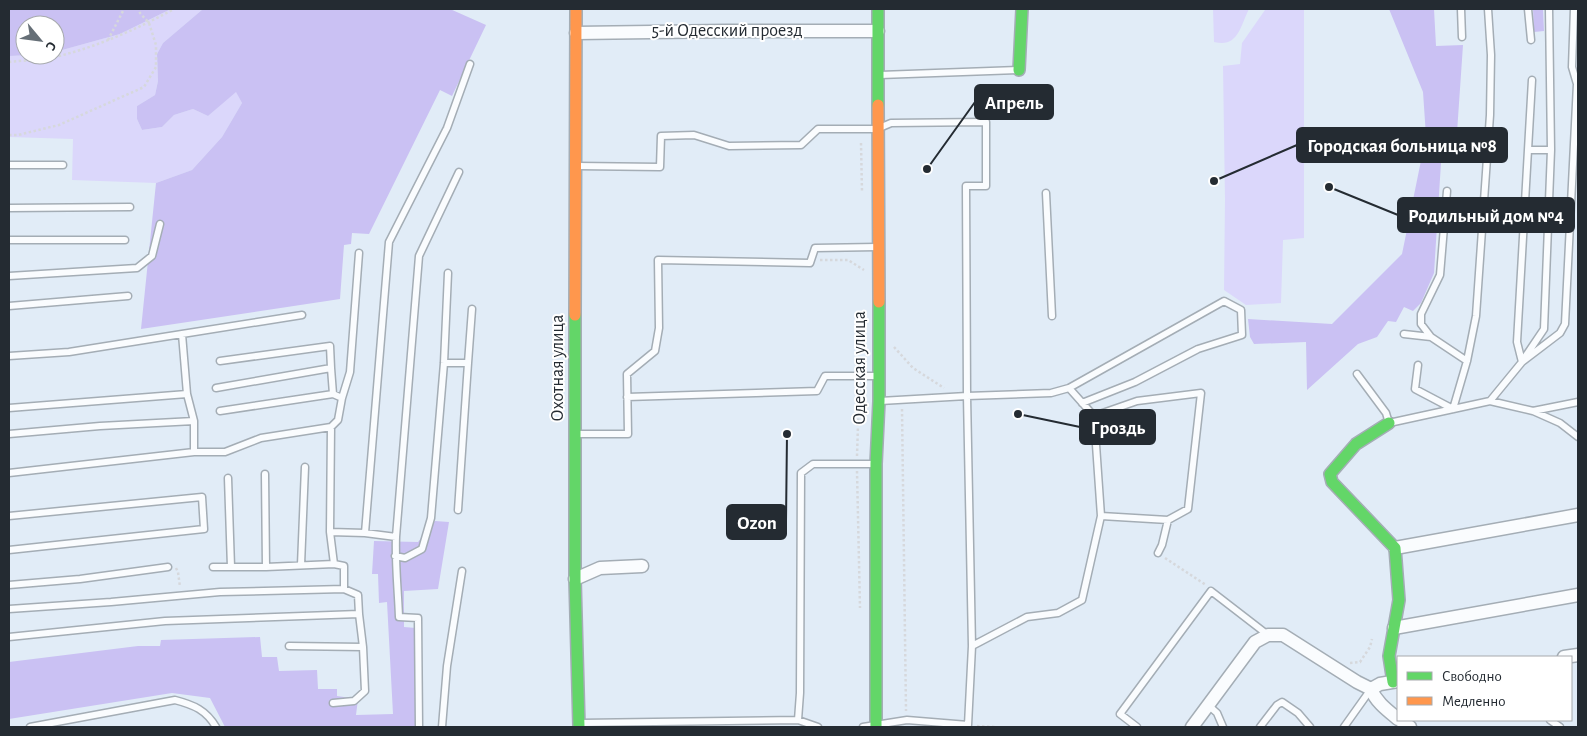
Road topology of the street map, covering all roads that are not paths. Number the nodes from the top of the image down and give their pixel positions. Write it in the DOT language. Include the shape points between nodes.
graph roads {
  1 [pos="576,9"];
  2 [pos="878,9"];
  3 [pos="1022,9"];
  4 [pos="1461,9"];
  5 [pos="1488,9"];
  6 [pos="1528,9"];
  7 [pos="1549,9"];
  8 [pos="1574,9"];
  9 [pos="878,31"];
  10 [pos="576,33"];
  11 [pos="1462,37"];
  12 [pos="1531,40"];
  13 [pos="470,64"];
  14 [pos="1019,70"];
  15 [pos="878,75"];
  16 [pos="1532,80"];
  17 [pos="877,129"];
  18 [pos="1528,150"];
  19 [pos="1551,150"];
  20 [pos="9,165"];
  21 [pos="63,165"];
  22 [pos="576,166"];
  23 [pos="886,169"];
  24 [pos="459,172"];
  25 [pos="878,185"];
  26 [pos="1447,191"];
  27 [pos="1046,193"];
  28 [pos="130,207"];
  29 [pos="9,208"];
  30 [pos="160,224"];
  31 [pos="9,240"];
  32 [pos="126,240"];
  33 [pos="878,247"];
  34 [pos="359,253"];
  35 [pos="448,273"];
  36 [pos="9,276"];
  37 [pos="128,296"];
  38 [pos="9,306"];
  39 [pos="472,309"];
  40 [pos="302,315"];
  41 [pos="1052,316"];
  42 [pos="182,334"];
  43 [pos="1404,334"];
  44 [pos="1431,337"];
  45 [pos="9,356"];
  46 [pos="220,361"];
  47 [pos="1467,361"];
  48 [pos="1522,362"];
  49 [pos="444,363"];
  50 [pos="468,363"];
  51 [pos="1418,365"];
  52 [pos="331,368"];
  53 [pos="1357,374"];
  54 [pos="878,376"];
  55 [pos="216,388"];
  56 [pos="1069,388"];
  57 [pos="187,394"];
  58 [pos="333,394"];
  59 [pos="967,396"];
  60 [pos="627,397"];
  61 [pos="342,398"];
  62 [pos="1490,401"];
  63 [pos="879,402"];
  64 [pos="1578,402"];
  65 [pos="1082,403"];
  66 [pos="9,408"];
  67 [pos="1453,409"];
  68 [pos="220,411"];
  69 [pos="1533,411"];
  70 [pos="1094,416"];
  71 [pos="194,420"];
  72 [pos="1389,423"];
  73 [pos="331,427"];
  74 [pos="9,434"];
  75 [pos="575,434"];
  76 [pos="1578,437"];
  77 [pos="194,452"];
  78 [pos="876,464"];
  79 [pos="305,467"];
  80 [pos="9,473"];
  81 [pos="265,474"];
  82 [pos="228,478"];
  83 [pos="458,510"];
  84 [pos="1578,515"];
  85 [pos="9,516"];
  86 [pos="1101,516"];
  87 [pos="1168,520"];
  88 [pos="330,532"];
  89 [pos="365,532"];
  90 [pos="396,537"];
  91 [pos="1395,548"];
  92 [pos="9,550"];
  93 [pos="1158,553"];
  94 [pos="395,556"];
  95 [pos="334,564"];
  96 [pos="301,565"];
  97 [pos="642,566"];
  98 [pos="168,567"];
  99 [pos="213,567"];
  100 [pos="232,567"];
  101 [pos="266,568"];
  102 [pos="462,571"];
  103 [pos="576,579"];
  104 [pos="9,585"];
  105 [pos="344,589"];
  106 [pos="1578,595"];
  107 [pos="9,609"];
  108 [pos="359,614"];
  109 [pos="1394,628"];
  110 [pos="1268,635"];
  111 [pos="9,637"];
  112 [pos="289,646"];
  113 [pos="972,646"];
  114 [pos="363,647"];
  115 [pos="1396,681"];
  116 [pos="1371,689"];
  117 [pos="333,703"];
  118 [pos="1208,705"];
  119 [pos="1397,718"];
  120 [pos="798,720"];
  121 [pos="579,725"];
  122 [pos="30,727"];
  123 [pos="216,727"];
  124 [pos="419,727"];
  125 [pos="442,727"];
  126 [pos="818,727"];
  127 [pos="863,727"];
  128 [pos="876,727"];
  129 [pos="1138,727"];
  130 [pos="1192,727"];
  131 [pos="1223,727"];
  132 [pos="1260,727"];
  133 [pos="1310,727"];
  134 [pos="1344,727"];
  1 -- 10 [label="street, Охотная улица"];
  2 -- 9 [label="street, Одесская улица"];
  3 -- 14 [label="street"];
  4 -- 11 [label="lane"];
  5 -- 47 [label="lane" via="1490,115 1476,316"];
  6 -- 12 [label="lane"];
  7 -- 19 [label="lane"];
  8 -- 48 [label="lane" via="1572,66 1577,84 1565,324 1560,332"];
  9 -- 10 [label="street, 5-й Одесский проезд"];
  9 -- 15 [label="street, Одесская улица"];
  10 -- 22 [label="street, Охотная улица"];
  13 -- 89 [label="lane" via="447,128 389,242"];
  14 -- 15 [label="lane"];
  15 -- 17 [label="street, Одесская улица"];
  16 -- 18 [label="lane"];
  17 -- 22 [label="lane" via="818,129 801,145 728,146 694,136 661,136 660,167"];
  17 -- 25 [label="street, Одесская улица" via="882,147"];
  17 -- 59 [label="lane" via="891,123 986,122 986,186 966,186"];
  18 -- 19 [label="lane"];
  18 -- 48 [label="lane" via="1517,342"];
  19 -- 48 [label="lane" via="1544,330"];
  20 -- 21 [label="lane"];
  22 -- 75 [label="street, Охотная улица"];
  23 -- 25 [label="lane"];
  24 -- 90 [label="lane" via="419,256"];
  25 -- 33 [label="street, Одесская улица"];
  26 -- 44 [label="lane" via="1440,275 1420,314 1421,324"];
  27 -- 41 [label="lane"];
  28 -- 29 [label="lane"];
  30 -- 36 [label="lane" via="152,256 137,268"];
  31 -- 32 [label="lane"];
  33 -- 54 [label="street, Одесская улица"];
  33 -- 60 [label="lane" via="815,248 810,263 658,260 659,328 655,351 627,374"];
  34 -- 61 [label="lane" via="350,372"];
  35 -- 49 [label="lane"];
  37 -- 38 [label="lane"];
  39 -- 50 [label="lane"];
  40 -- 42 [label="lane"];
  42 -- 45 [label="lane" via="69,352"];
  42 -- 57 [label="lane"];
  43 -- 44 [label="lane"];
  44 -- 47 [label="lane"];
  46 -- 52 [label="lane" via="330,346"];
  47 -- 67 [label="lane"];
  48 -- 62 [label="lane"];
  49 -- 50 [label="lane"];
  49 -- 94 [label="lane" via="431,518 422,550 404,558"];
  50 -- 83 [label="lane"];
  51 -- 67 [label="lane" via="1415,389"];
  52 -- 55 [label="lane"];
  52 -- 58 [label="lane"];
  53 -- 72 [label="lane" via="1386,413"];
  54 -- 60 [label="lane" via="825,376 817,391"];
  54 -- 63 [label="street, Одесская улица"];
  56 -- 59 [label="lane" via="1052,393"];
  56 -- 65 [label="lane"];
  56 -- 65 [label="lane" via="1224,301 1241,310 1242,335 1198,348 1135,382"];
  57 -- 66 [label="lane"];
  57 -- 71 [label="lane"];
  58 -- 61 [label="lane"];
  58 -- 68 [label="lane"];
  59 -- 63 [label="lane"];
  59 -- 113 [label="lane"];
  60 -- 75 [label="lane" via="628,434"];
  61 -- 73 [label="lane" via="338,420"];
  62 -- 67 [label="lane"];
  62 -- 69 [label="lane"];
  63 -- 78 [label="street, Одесская улица"];
  64 -- 69 [label="lane"];
  65 -- 70 [label="lane"];
  67 -- 72 [label="lane"];
  69 -- 76 [label="lane" via="1560,423"];
  70 -- 86 [label="lane"];
  70 -- 87 [label="lane" via="1137,402 1201,393 1188,509"];
  71 -- 74 [label="lane"];
  71 -- 77 [label="lane"];
  72 -- 91 [label="street" via="1356,444 1330,474 1332,482"];
  73 -- 77 [label="lane" via="260,438 225,452"];
  73 -- 88 [label="lane"];
  75 -- 103 [label="street, Охотная улица"];
  77 -- 80 [label="lane"];
  78 -- 120 [label="lane" via="813,464 801,473"];
  78 -- 128 [label="street, Одесская улица"];
  79 -- 96 [label="lane"];
  81 -- 101 [label="lane"];
  82 -- 100 [label="lane"];
  84 -- 91 [label="street"];
  85 -- 92 [label="lane" via="202,498 204,529"];
  86 -- 87 [label="lane"];
  86 -- 113 [label="lane" via="1082,600 1058,613 1027,617"];
  87 -- 93 [label="lane"];
  88 -- 89 [label="lane"];
  88 -- 95 [label="lane"];
  89 -- 90 [label="lane"];
  90 -- 94 [label="lane"];
  91 -- 109 [label="street" via="1399,600"];
  94 -- 124 [label="lane" via="399,617 418,618"];
  95 -- 96 [label="lane"];
  95 -- 105 [label="lane" via="344,566"];
  96 -- 101 [label="lane"];
  97 -- 103 [label="street" via="600,568"];
  98 -- 104 [label="lane"];
  99 -- 100 [label="lane"];
  100 -- 101 [label="lane"];
  102 -- 125 [label="lane" via="447,666"];
  103 -- 121 [label="street, Охотная улица"];
  105 -- 107 [label="lane" via="220,592"];
  105 -- 108 [label="lane" via="358,595"];
  106 -- 109 [label="street"];
  108 -- 111 [label="lane" via="165,620"];
  108 -- 114 [label="lane"];
  109 -- 115 [label="street" via="1389,656"];
  110 -- 116 [label="street" via="1283,635"];
  110 -- 118 [label="street" via="1254,642"];
  110 -- 129 [label="lane" via="1211,591 1120,714"];
  112 -- 114 [label="lane"];
  113 -- 128 [label="lane" via="968,725 906,720"];
  114 -- 117 [label="lane" via="365,690 354,702"];
  115 -- 116 [label="street"];
  116 -- 119 [label="street" via="1375,698"];
  116 -- 134 [label="lane"];
  118 -- 130 [label="street"];
  118 -- 131 [label="lane" via="1217,713"];
  120 -- 121 [label="lane"];
  120 -- 126 [label="lane"];
  122 -- 123 [label="lane" via="175,700 198,707"];
  127 -- 128 [label="lane"];
  132 -- 133 [label="lane" via="1282,702"];
}
